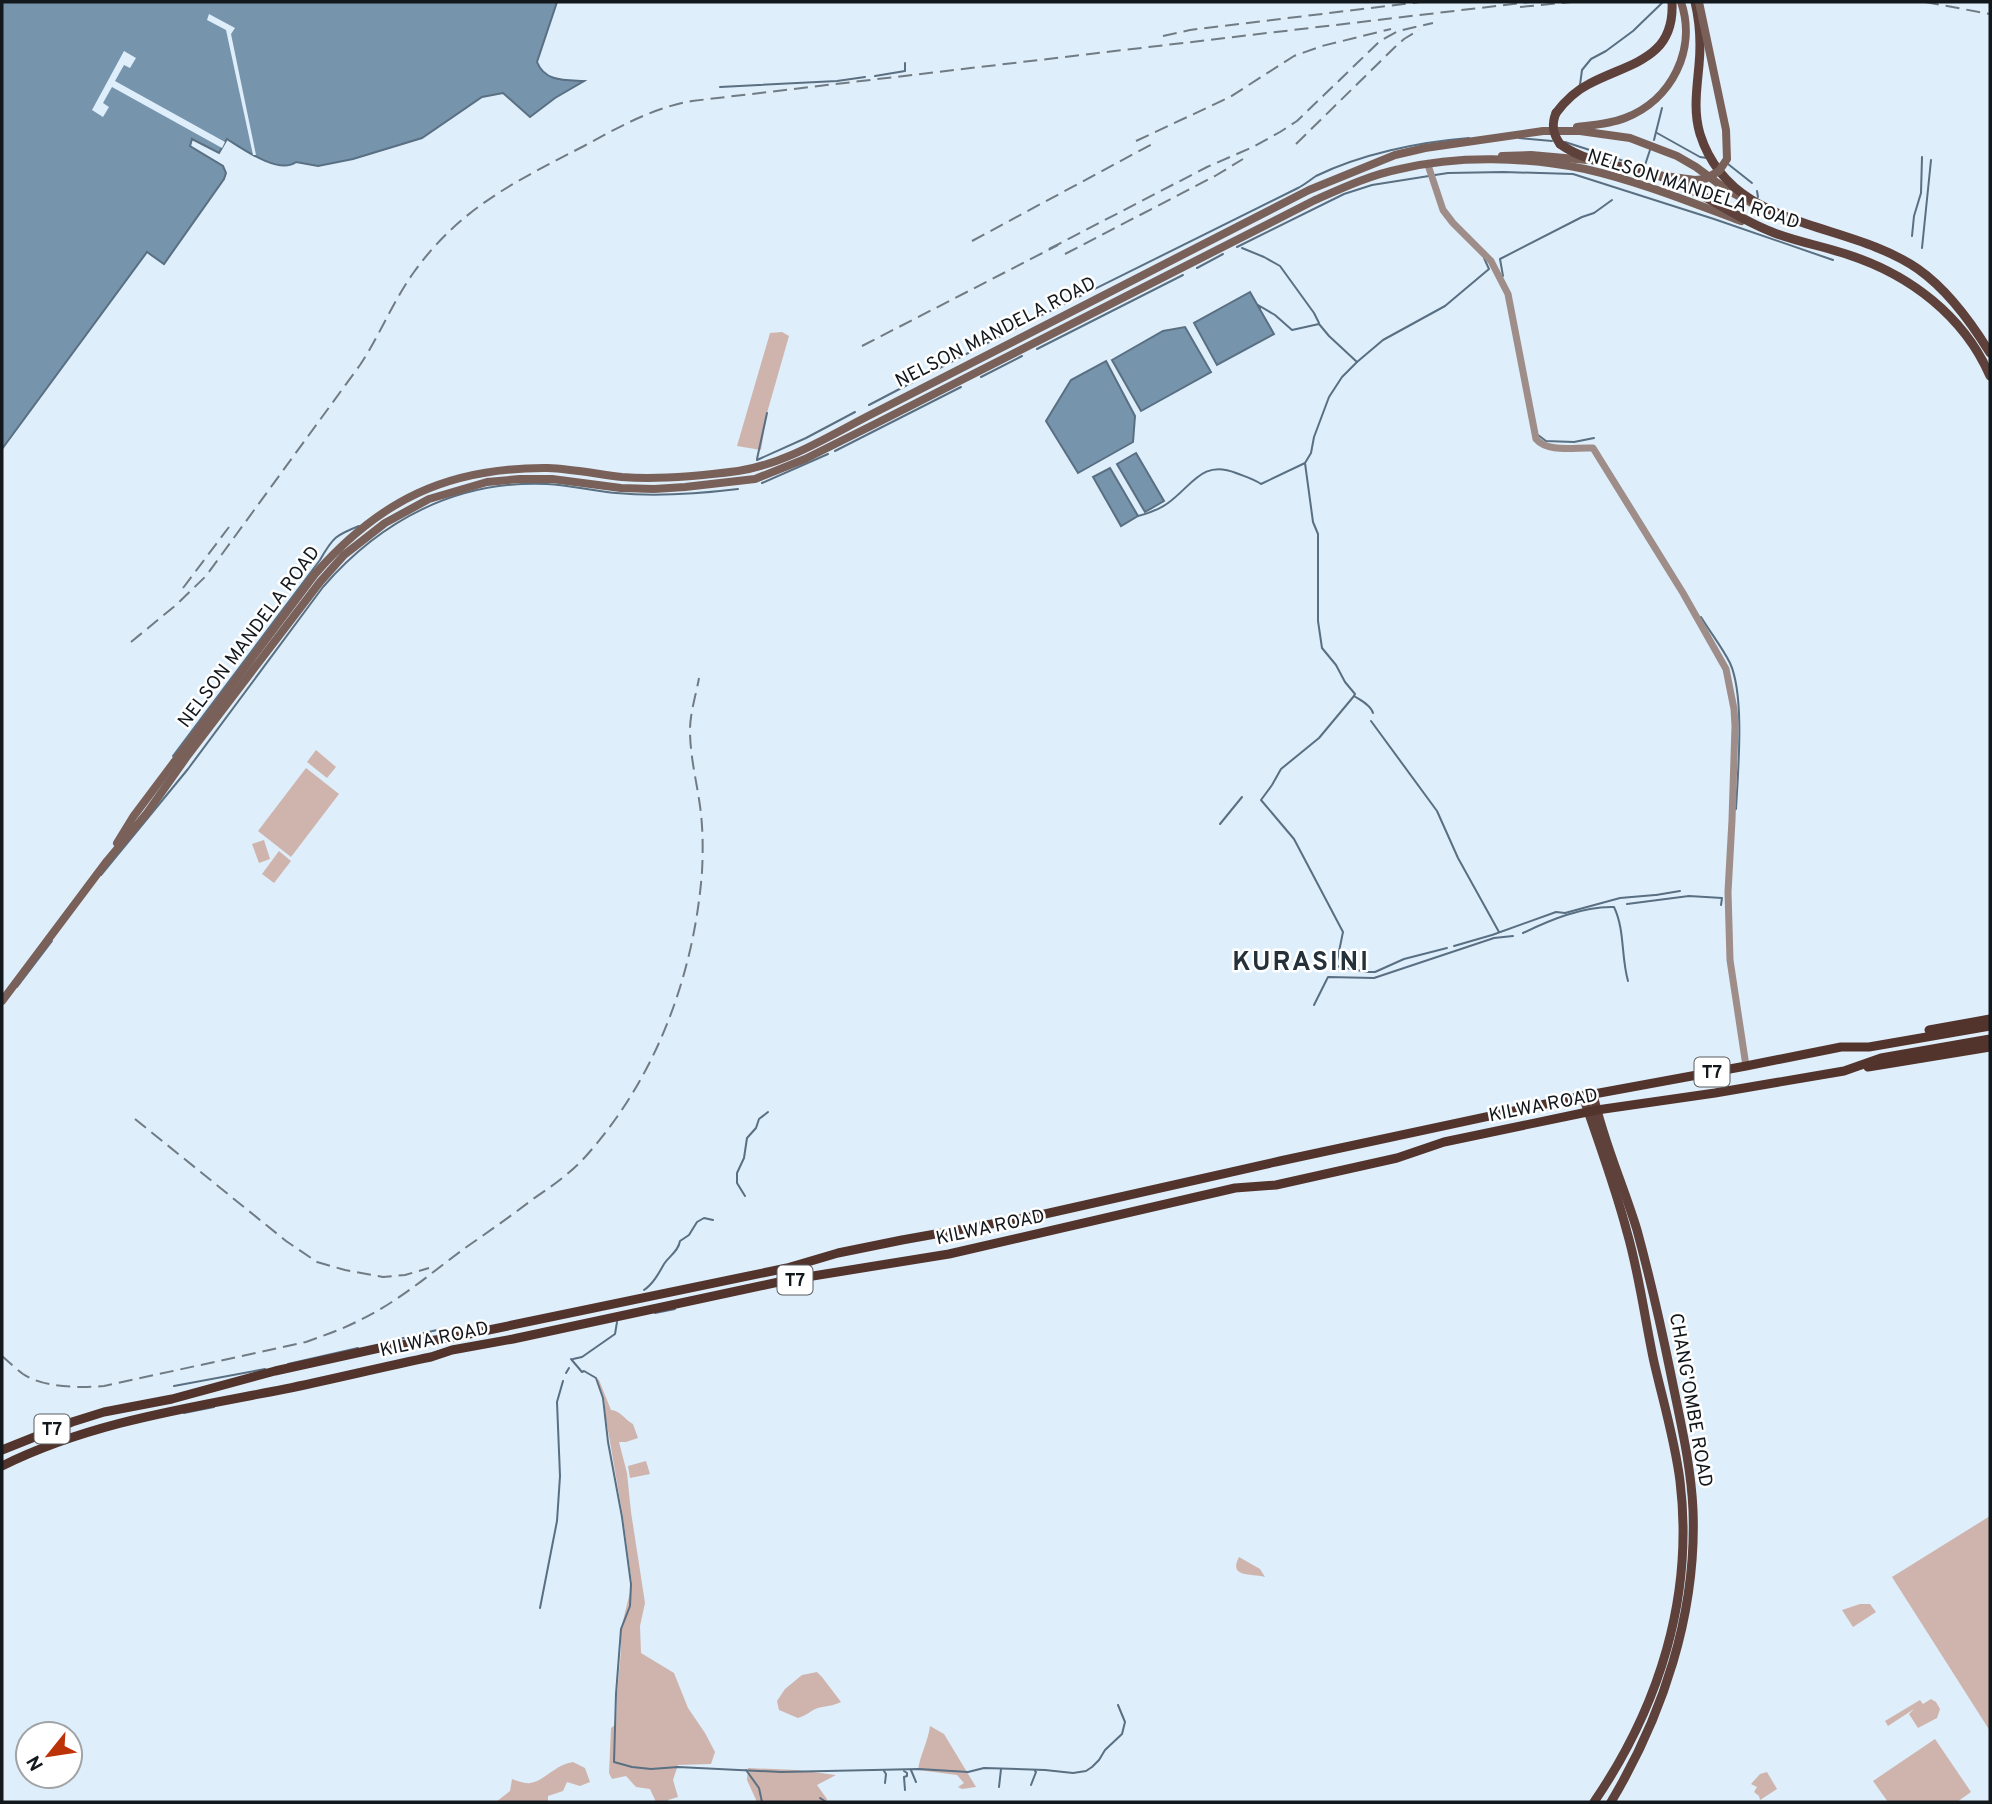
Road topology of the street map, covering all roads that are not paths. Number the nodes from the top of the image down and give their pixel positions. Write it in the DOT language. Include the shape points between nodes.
graph roads {
  1 [pos="1672,2"];
  2 [pos="1681,2"];
  3 [pos="1697,2"];
  4 [pos="1543,131"];
  5 [pos="1593,160"];
  6 [pos="1454,161"];
  7 [pos="1428,164"];
  8 [pos="1657,175"];
  9 [pos="1797,220"];
  10 [pos="1771,232"];
  11 [pos="1990,353"];
  12 [pos="1990,376"];
  13 [pos="107,861"];
  14 [pos="2,1001"];
  15 [pos="1990,1018"];
  16 [pos="1990,1026"];
  17 [pos="1990,1039"];
  18 [pos="1841,1047"];
  19 [pos="1990,1047"];
  20 [pos="1746,1066"];
  21 [pos="1844,1071"];
  22 [pos="1593,1094"];
  23 [pos="1583,1096"];
  24 [pos="1609,1108"];
  25 [pos="1592,1111"];
  26 [pos="1575,1115"];
  27 [pos="1597,1127"];
  28 [pos="2,1450"];
  29 [pos="2,1466"];
  30 [pos="1594,1802"];
  31 [pos="1611,1802"];
  1 -- 5 [label="main road, bridge" via="1671,25 1653,52 1579,89 1556,113 1553,125 1560,144"];
  2 -- 4 [label="main road" via="1686,19 1685,48 1672,80 1654,101 1614,122"];
  3 -- 8 [label="main road, bridge" via="1726,130 1727,159 1705,179"];
  3 -- 9 [label="main road" via="1697,119 1712,162 1744,196"];
  4 -- 9 [label="main road, NELSON MANDELA ROAD" via="1605,133 1654,146 1696,167 1747,203"];
  4 -- 13 [label="main road, NELSON MANDELA ROAD" via="1395,155 1309,190 870,415 755,467 654,479 519,469 482,472 424,490 380,513 315,574 134,817"];
  5 -- 6 [label="main road" via="1531,155"];
  5 -- 8 [label="main road"];
  6 -- 7 [label="main road, NELSON MANDELA ROAD"];
  6 -- 10 [label="main road, NELSON MANDELA ROAD" via="1531,162 1585,169"];
  7 -- 13 [label="main road, NELSON MANDELA ROAD" via="1399,169 1315,200 805,459 755,479 654,489 520,479 487,482 407,510 367,535 328,573"];
  7 -- 20 [label="street" via="1443,210 1491,261 1508,294 1536,439 1548,447 1593,448 1726,668 1735,726 1730,960"];
  8 -- 10 [label="main road"];
  9 -- 11 [label="main road, NELSON MANDELA ROAD" via="1890,253 1916,268 1962,312"];
  10 -- 12 [label="main road, NELSON MANDELA ROAD" via="1871,262 1916,286 1958,324"];
  13 -- 14 [label="main road, NELSON MANDELA ROAD"];
  15 -- 18 [label="highway, T7"];
  16 -- 18 [label="highway, KILWA ROAD / T7" via="1869,1047"];
  17 -- 21 [label="highway, KILWA ROAD / T7" via="1881,1058"];
  18 -- 20 [label="highway, KILWA ROAD / T7"];
  19 -- 21 [label="highway, T7"];
  20 -- 22 [label="highway, KILWA ROAD / T7"];
  21 -- 24 [label="highway, KILWA ROAD / T7"];
  22 -- 23 [label="highway, KILWA ROAD / T7"];
  22 -- 25 [label="main road, CHANG'OMBE ROAD"];
  23 -- 25 [label="main road, CHANG'OMBE ROAD"];
  23 -- 28 [label="highway, KILWA ROAD / T7" via="1036,1216 275,1371 104,1412"];
  24 -- 25 [label="highway, KILWA ROAD / T7"];
  24 -- 27 [label="main road"];
  25 -- 26 [label="highway, KILWA ROAD / T7"];
  25 -- 27 [label="main road, CHANG'OMBE ROAD"];
  26 -- 27 [label="main road"];
  26 -- 29 [label="highway, KILWA ROAD / T7" via="1444,1142 1397,1158 1276,1185 1235,1188 949,1254 775,1283 118,1423 41,1447"];
  27 -- 30 [label="main road, CHANG'OMBE ROAD" via="1628,1235 1678,1465 1683,1531 1679,1597 1670,1642 1636,1731"];
  27 -- 31 [label="main road, CHANG'OMBE ROAD" via="1636,1229 1661,1325 1682,1423 1693,1511 1681,1638 1662,1699"];
}
